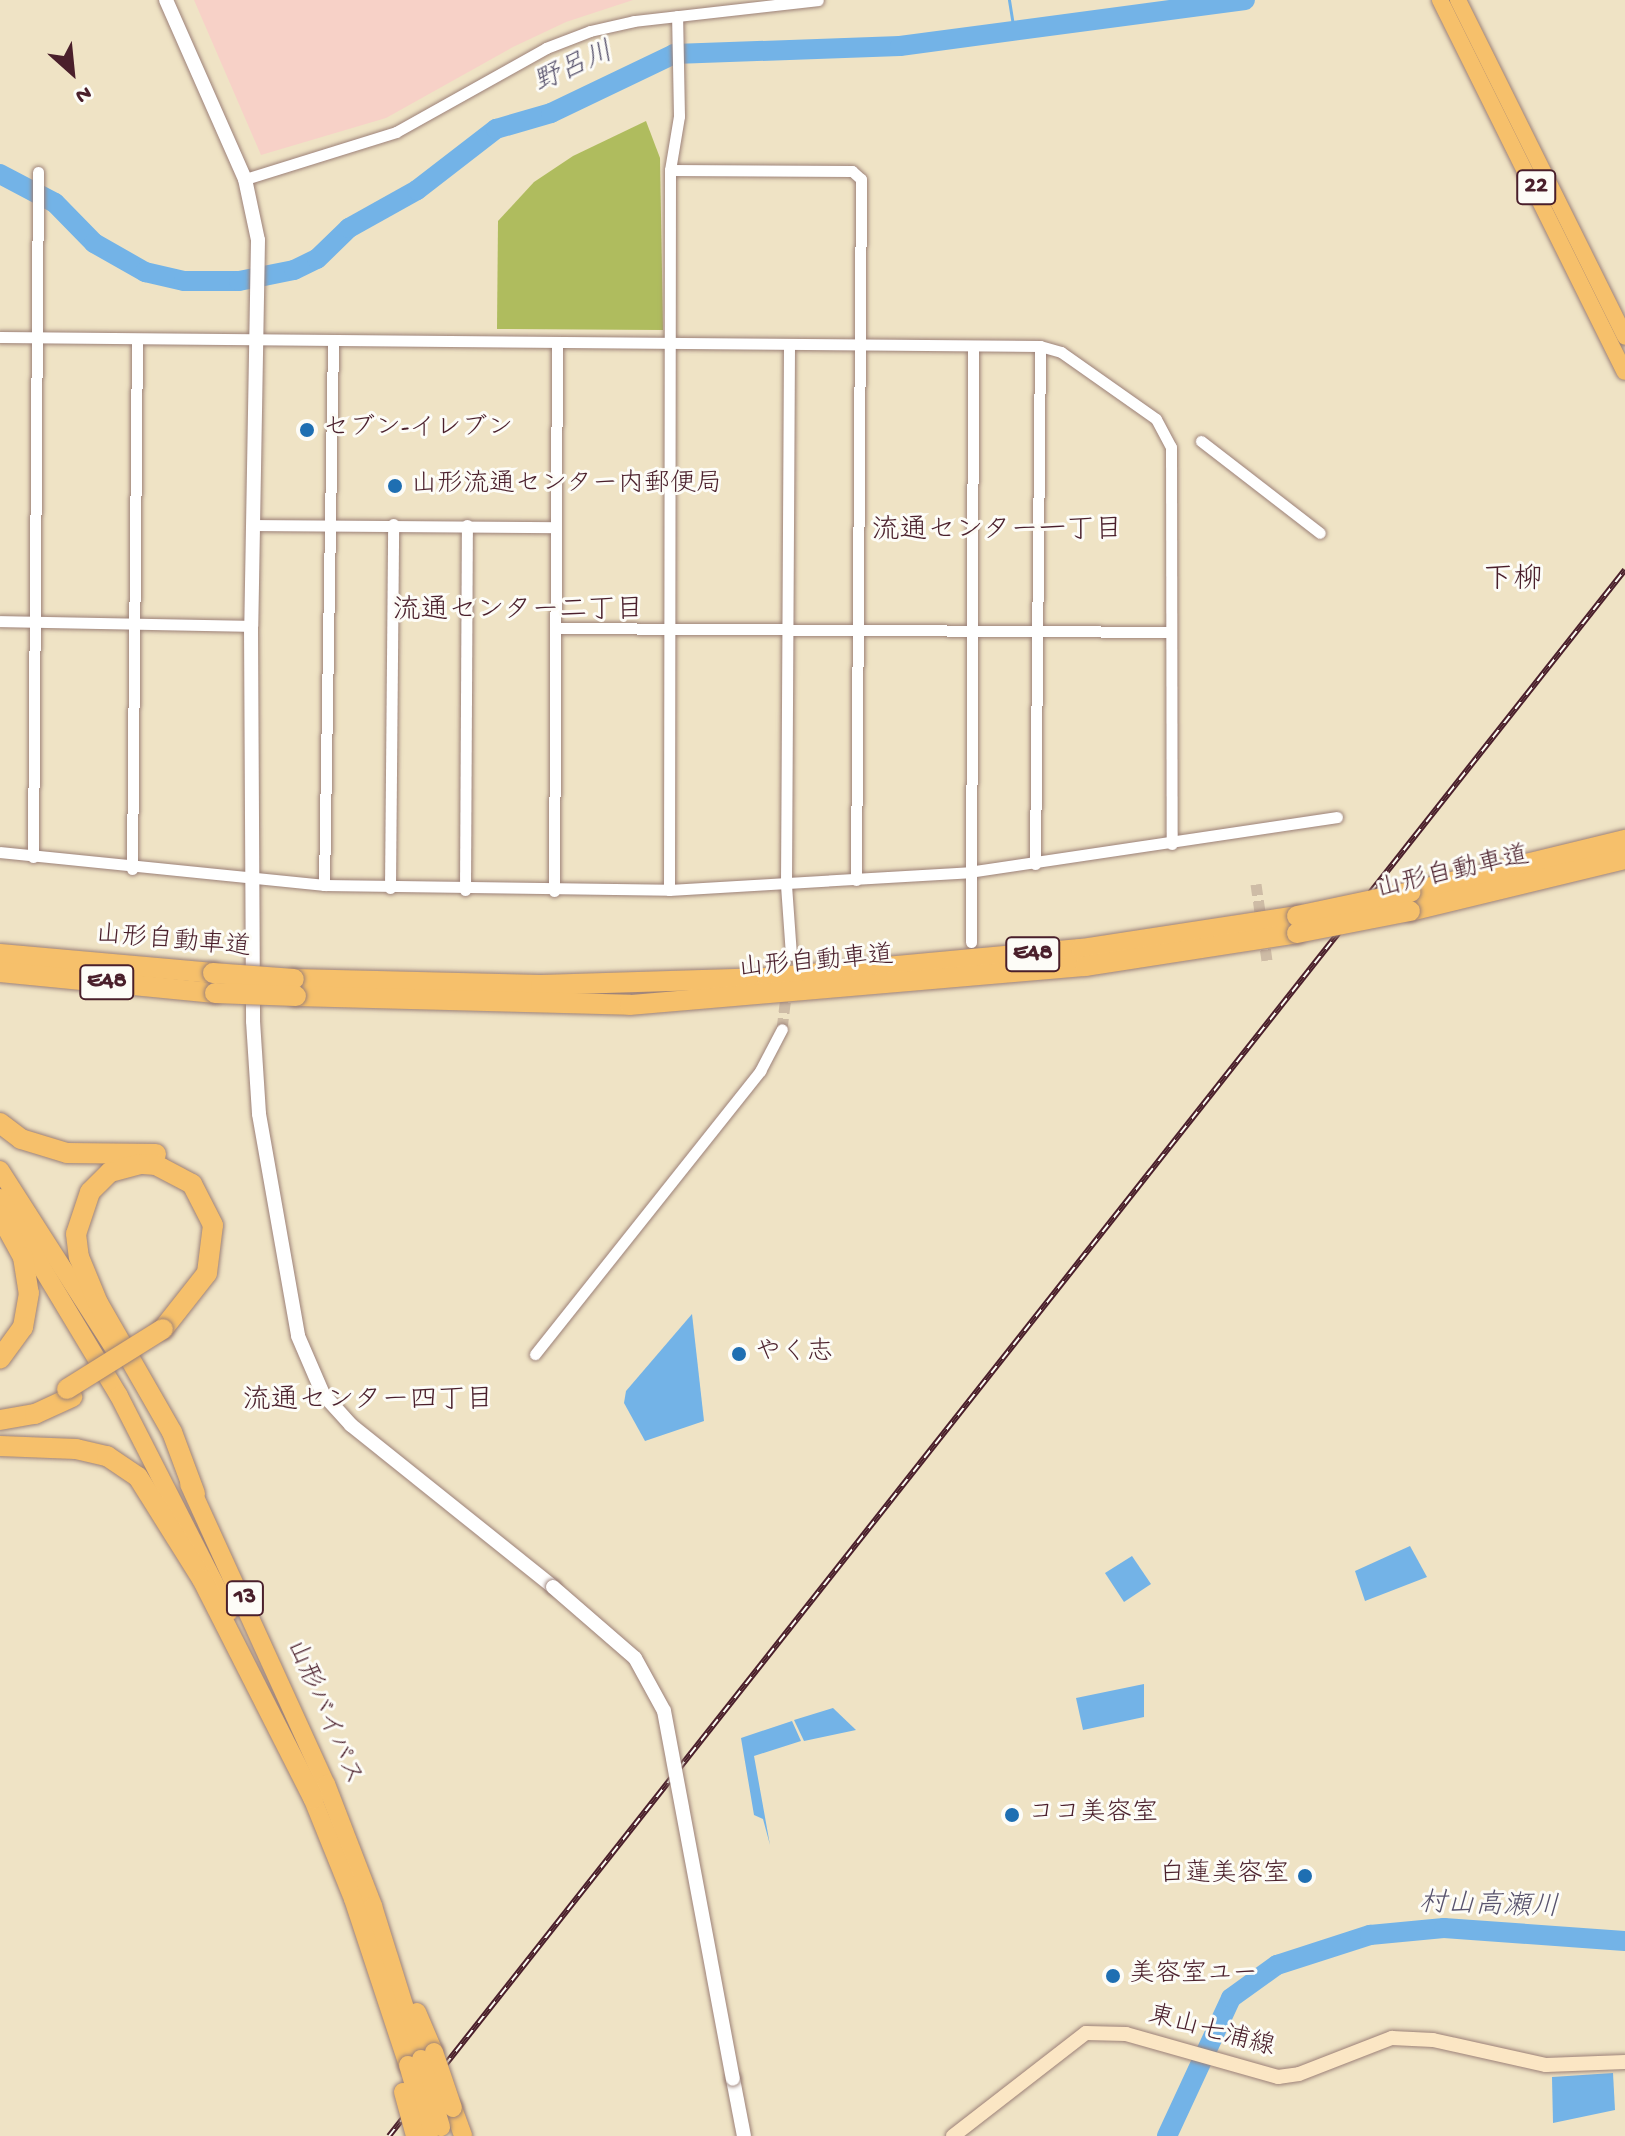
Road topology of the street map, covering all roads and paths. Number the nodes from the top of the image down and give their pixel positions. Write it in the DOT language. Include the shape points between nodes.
graph roads {
  1 [pos="166,0"];
  2 [pos="818,0"];
  3 [pos="1440,0"];
  4 [pos="1458,0"];
  5 [pos="677,16"];
  6 [pos="670,170"];
  7 [pos="39,177"];
  8 [pos="245,179"];
  9 [pos="0,337"];
  10 [pos="1625,337"];
  11 [pos="36,338"];
  12 [pos="137,339"];
  13 [pos="258,342"];
  14 [pos="333,342"];
  15 [pos="557,344"];
  16 [pos="673,345"];
  17 [pos="861,345"];
  18 [pos="973,346"];
  19 [pos="1040,346"];
  20 [pos="789,347"];
  21 [pos="1625,372"];
  22 [pos="1201,441"];
  23 [pos="332,524"];
  24 [pos="393,524"];
  25 [pos="254,525"];
  26 [pos="467,525"];
  27 [pos="556,527"];
  28 [pos="1320,533"];
  29 [pos="0,621"];
  30 [pos="36,621"];
  31 [pos="134,623"];
  32 [pos="251,626"];
  33 [pos="557,628"];
  34 [pos="669,629"];
  35 [pos="787,629"];
  36 [pos="858,630"];
  37 [pos="1037,631"];
  38 [pos="972,632"];
  39 [pos="1170,632"];
  40 [pos="1337,817"];
  41 [pos="1625,840"];
  42 [pos="1172,844"];
  43 [pos="0,852"];
  44 [pos="33,857"];
  45 [pos="1625,859"];
  46 [pos="1035,864"];
  47 [pos="132,869"];
  48 [pos="969,872"];
  49 [pos="856,880"];
  50 [pos="252,881"];
  51 [pos="324,885"];
  52 [pos="786,885"];
  53 [pos="390,888"];
  54 [pos="465,890"];
  55 [pos="669,890"];
  56 [pos="554,891"];
  57 [pos="1410,902"];
  58 [pos="971,942"];
  59 [pos="0,954"];
  60 [pos="791,955"];
  61 [pos="0,972"];
  62 [pos="214,983"];
  63 [pos="0,986"];
  64 [pos="782,1029"];
  65 [pos="0,1123"];
  66 [pos="0,1170"];
  67 [pos="0,1198"];
  68 [pos="0,1215"];
  69 [pos="165,1334"];
  70 [pos="535,1354"];
  71 [pos="0,1359"];
  72 [pos="70,1393"];
  73 [pos="0,1409"];
  74 [pos="0,1420"];
  75 [pos="0,1446"];
  76 [pos="195,1494"];
  77 [pos="313,1798"];
  78 [pos="415,2062"];
  79 [pos="1625,2062"];
  80 [pos="437,2133"];
  81 [pos="415,2136"];
  82 [pos="463,2136"];
  83 [pos="744,2136"];
  84 [pos="953,2136"];
  1 -- 8 [label="street"];
  2 -- 5 [label="street"];
  3 -- 21 [label="main road, 22"];
  4 -- 10 [label="main road, 22"];
  5 -- 6 [label="street" via="679,116"];
  5 -- 8 [label="street" via="590,31 546,48 396,132"];
  6 -- 16 [label="street"];
  6 -- 17 [label="street" via="852,171 861,179"];
  7 -- 11 [label="street"];
  8 -- 13 [label="street" via="258,240"];
  9 -- 11 [label="street"];
  11 -- 12 [label="street"];
  11 -- 30 [label="street"];
  12 -- 13 [label="street"];
  12 -- 31 [label="street"];
  13 -- 14 [label="street"];
  13 -- 25 [label="street"];
  14 -- 15 [label="street"];
  14 -- 23 [label="street"];
  15 -- 16 [label="street"];
  15 -- 27 [label="street"];
  16 -- 20 [label="street"];
  16 -- 34 [label="street"];
  17 -- 18 [label="street"];
  17 -- 20 [label="street"];
  17 -- 36 [label="street"];
  18 -- 19 [label="street"];
  18 -- 38 [label="street"];
  19 -- 37 [label="street"];
  19 -- 39 [label="street" via="1081,362 1156,419 1167,437 1173,458"];
  20 -- 35 [label="street"];
  22 -- 28 [label="street"];
  23 -- 24 [label="street"];
  23 -- 25 [label="street"];
  23 -- 51 [label="street"];
  24 -- 26 [label="street"];
  24 -- 53 [label="street"];
  25 -- 32 [label="street"];
  26 -- 27 [label="street"];
  26 -- 54 [label="street"];
  27 -- 33 [label="street"];
  29 -- 30 [label="street"];
  30 -- 31 [label="street"];
  30 -- 44 [label="street"];
  31 -- 32 [label="street"];
  31 -- 47 [label="street"];
  32 -- 50 [label="street"];
  33 -- 34 [label="street"];
  33 -- 56 [label="street"];
  34 -- 35 [label="street"];
  34 -- 55 [label="street"];
  35 -- 36 [label="street"];
  35 -- 52 [label="street"];
  36 -- 38 [label="street"];
  36 -- 49 [label="street"];
  37 -- 38 [label="street"];
  37 -- 39 [label="street"];
  37 -- 46 [label="street"];
  38 -- 48 [label="street"];
  39 -- 42 [label="street"];
  40 -- 42 [label="street"];
  41 -- 57 [label="highway, 山形自動車道 / E48"];
  42 -- 46 [label="street"];
  43 -- 44 [label="street"];
  44 -- 47 [label="street"];
  45 -- 57 [label="highway, 山形自動車道 / E48"];
  46 -- 48 [label="street"];
  47 -- 50 [label="street"];
  48 -- 49 [label="street"];
  48 -- 58 [label="street"];
  49 -- 52 [label="street"];
  50 -- 51 [label="street"];
  50 -- 83 [label="street, bridge" via="259,1114 287,1282 307,1364 323,1394 351,1425 635,1658 664,1711"];
  51 -- 53 [label="street"];
  52 -- 55 [label="street"];
  52 -- 60 [label="street"];
  53 -- 54 [label="street"];
  54 -- 56 [label="street"];
  55 -- 56 [label="street"];
  57 -- 62 [label="highway, 山形自動車道 / E48, bridge" via="1085,966 630,1005"];
  59 -- 62 [label="highway, 山形自動車道 / E48"];
  61 -- 62 [label="highway, 山形自動車道 / E48"];
  62 -- 63 [label="highway"];
  64 -- 70 [label="street" via="760,1071"];
  65 -- 69 [label="highway" via="21,1139 67,1153 162,1155 198,1173 212,1189 227,1229 222,1266 200,1305"];
  66 -- 76 [label="highway, 山形バイパス / 13" via="139,1389"];
  67 -- 77 [label="highway, 山形バイパス / 13" via="176,1500"];
  68 -- 71 [label="highway" via="26,1265 29,1293 23,1327"];
  69 -- 72 [label="highway, bridge"];
  69 -- 76 [label="highway" via="207,1273 213,1225 192,1184 156,1165 140,1164 110,1172 90,1192 76,1234 79,1257 98,1303 172,1432"];
  72 -- 73 [label="highway"];
  72 -- 74 [label="highway" via="35,1414"];
  75 -- 77 [label="highway" via="76,1449 107,1456 138,1477 202,1579"];
  76 -- 78 [label="highway, 山形バイパス / 13" via="295,1713 373,1906"];
  77 -- 78 [label="highway, 山形バイパス / 13"];
  78 -- 80 [label="highway, 山形バイパス / 13, bridge"];
  78 -- 81 [label="highway, bridge"];
  78 -- 82 [label="highway, bridge" via="453,2108"];
  79 -- 84 [label="main road, 東山七浦線" via="1546,2065 1433,2040 1392,2038 1278,2077 1108,2031 1086,2033"];
}
